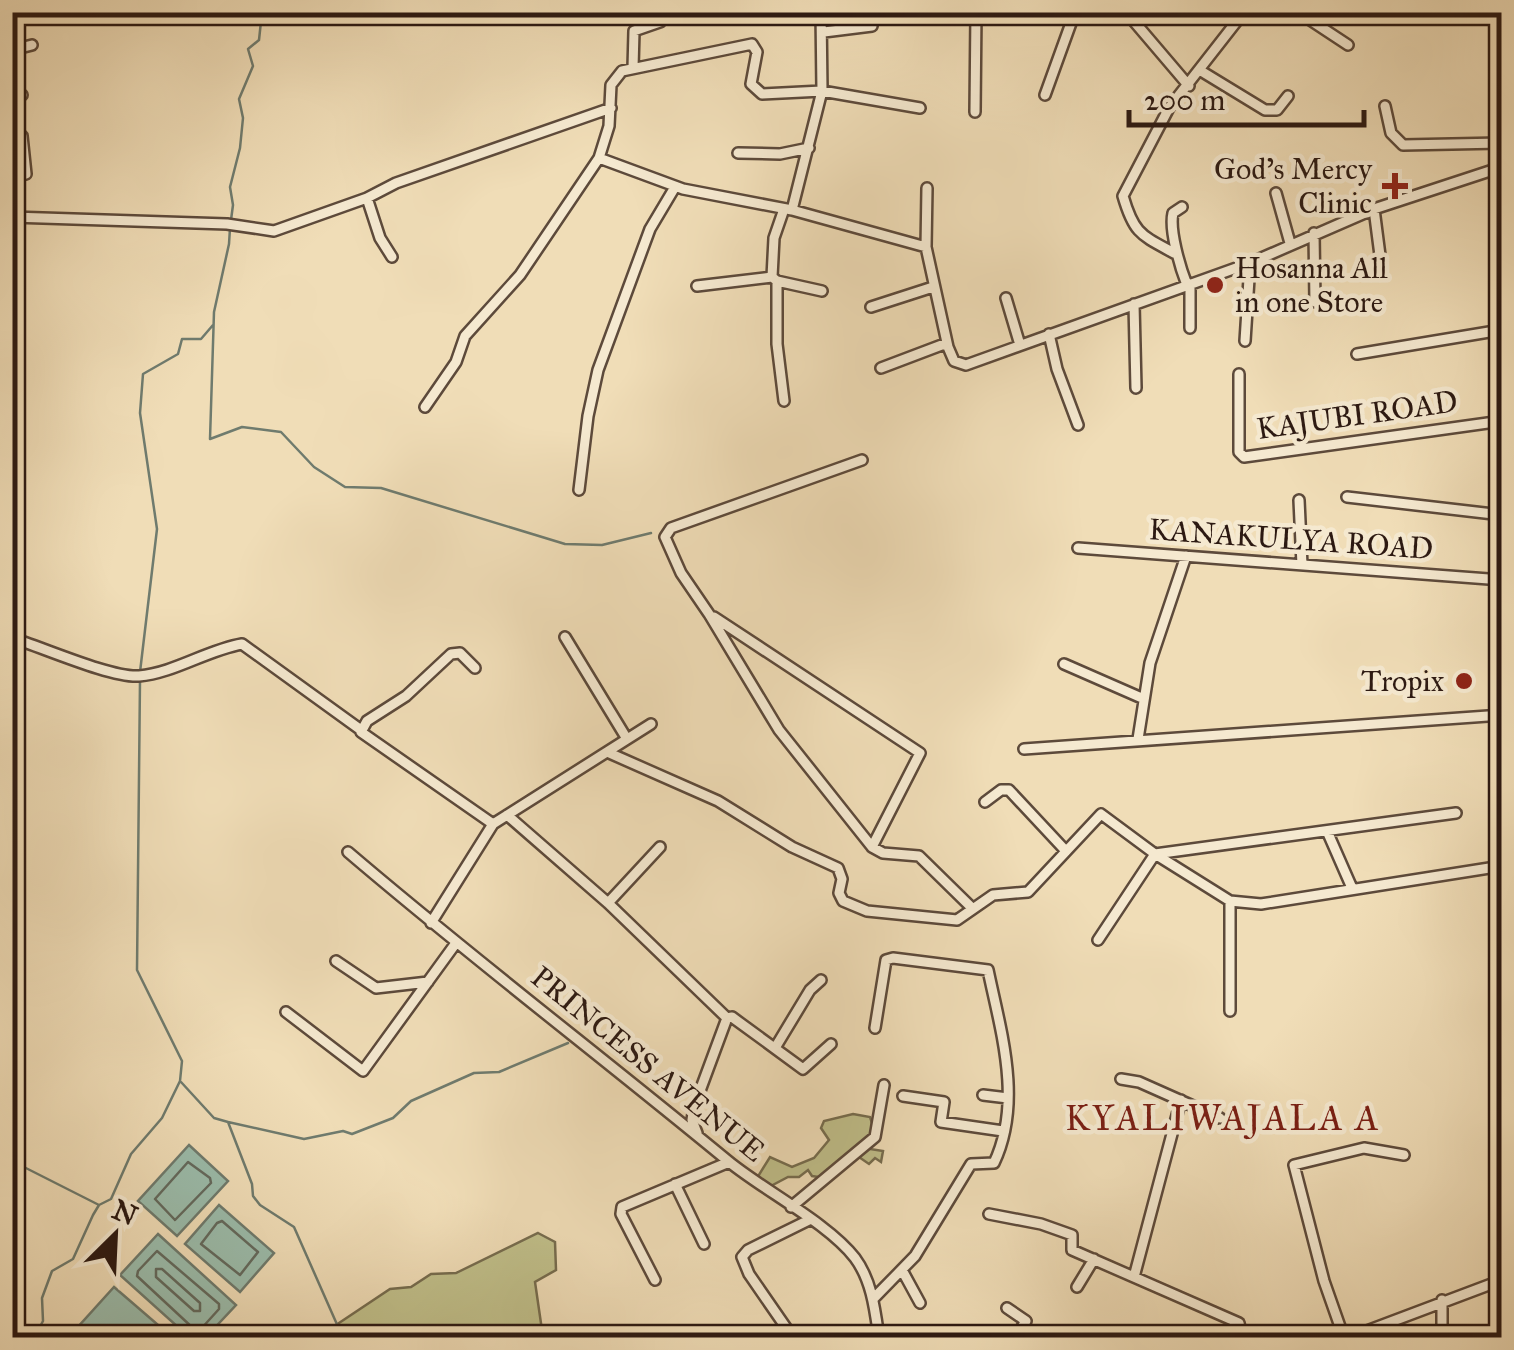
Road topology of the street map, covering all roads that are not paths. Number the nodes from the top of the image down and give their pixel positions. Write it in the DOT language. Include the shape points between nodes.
graph roads {
  1 [pos="660,12"];
  2 [pos="821,12"];
  3 [pos="976,12"];
  4 [pos="1075,12"];
  5 [pos="1126,12"];
  6 [pos="1244,12"];
  7 [pos="1298,12"];
  8 [pos="1500,12"];
  9 [pos="872,26"];
  10 [pos="824,32"];
  11 [pos="32,44"];
  12 [pos="1348,46"];
  13 [pos="12,50"];
  14 [pos="632,68"];
  15 [pos="1202,71"];
  16 [pos="1190,86"];
  17 [pos="822,91"];
  18 [pos="1045,95"];
  19 [pos="1288,96"];
  20 [pos="1385,106"];
  21 [pos="611,108"];
  22 [pos="920,108"];
  23 [pos="974,112"];
  24 [pos="22,136"];
  25 [pos="1501,144"];
  26 [pos="809,148"];
  27 [pos="1502,152"];
  28 [pos="738,153"];
  29 [pos="598,158"];
  30 [pos="1502,168"];
  31 [pos="12,177"];
  32 [pos="675,187"];
  33 [pos="928,188"];
  34 [pos="1276,193"];
  35 [pos="367,198"];
  36 [pos="1182,207"];
  37 [pos="1374,209"];
  38 [pos="788,210"];
  39 [pos="12,217"];
  40 [pos="1502,231"];
  41 [pos="1314,233"];
  42 [pos="1290,243"];
  43 [pos="926,247"];
  44 [pos="1174,253"];
  45 [pos="392,256"];
  46 [pos="1250,262"];
  47 [pos="1381,263"];
  48 [pos="774,279"];
  49 [pos="1188,285"];
  50 [pos="697,286"];
  51 [pos="933,287"];
  52 [pos="822,291"];
  53 [pos="1006,298"];
  54 [pos="1314,302"];
  55 [pos="1134,304"];
  56 [pos="871,307"];
  57 [pos="1501,313"];
  58 [pos="1190,328"];
  59 [pos="1501,330"];
  60 [pos="1050,334"];
  61 [pos="1245,341"];
  62 [pos="947,343"];
  63 [pos="1020,345"];
  64 [pos="1502,353"];
  65 [pos="1357,354"];
  66 [pos="882,368"];
  67 [pos="1239,374"];
  68 [pos="1136,388"];
  69 [pos="784,402"];
  70 [pos="425,407"];
  71 [pos="1502,421"];
  72 [pos="1078,425"];
  73 [pos="862,460"];
  74 [pos="579,490"];
  75 [pos="1347,497"];
  76 [pos="1299,500"];
  77 [pos="1502,514"];
  78 [pos="1078,548"];
  79 [pos="1186,556"];
  80 [pos="1302,565"];
  81 [pos="1502,580"];
  82 [pos="709,614"];
  83 [pos="565,637"];
  84 [pos="12,638"];
  85 [pos="1064,664"];
  86 [pos="476,668"];
  87 [pos="1144,699"];
  88 [pos="1502,716"];
  89 [pos="650,724"];
  90 [pos="361,730"];
  91 [pos="627,739"];
  92 [pos="1138,739"];
  93 [pos="1024,749"];
  94 [pos="607,752"];
  95 [pos="985,802"];
  96 [pos="1456,813"];
  97 [pos="508,815"];
  98 [pos="493,824"];
  99 [pos="1327,832"];
  100 [pos="660,847"];
  101 [pos="872,847"];
  102 [pos="1065,850"];
  103 [pos="348,852"];
  104 [pos="1155,854"];
  105 [pos="1502,866"];
  106 [pos="1352,888"];
  107 [pos="1230,901"];
  108 [pos="608,903"];
  109 [pos="971,907"];
  110 [pos="431,923"];
  111 [pos="1098,940"];
  112 [pos="456,943"];
  113 [pos="336,961"];
  114 [pos="821,980"];
  115 [pos="428,982"];
  116 [pos="1230,1011"];
  117 [pos="286,1012"];
  118 [pos="728,1018"];
  119 [pos="875,1028"];
  120 [pos="831,1044"];
  121 [pos="774,1048"];
  122 [pos="1121,1080"];
  123 [pos="884,1085"];
  124 [pos="983,1095"];
  125 [pos="902,1096"];
  126 [pos="1008,1098"];
  127 [pos="1181,1100"];
  128 [pos="1220,1118"];
  129 [pos="1003,1131"];
  130 [pos="697,1134"];
  131 [pos="1404,1155"];
  132 [pos="730,1162"];
  133 [pos="674,1184"];
  134 [pos="791,1207"];
  135 [pos="989,1214"];
  136 [pos="809,1220"];
  137 [pos="704,1244"];
  138 [pos="1094,1260"];
  139 [pos="902,1270"];
  140 [pos="1134,1277"];
  141 [pos="654,1280"];
  142 [pos="1502,1280"];
  143 [pos="1076,1287"];
  144 [pos="873,1299"];
  145 [pos="1442,1300"];
  146 [pos="920,1303"];
  147 [pos="1007,1308"];
  148 [pos="787,1328"];
  149 [pos="664,1331"];
  150 [pos="652,1338"];
  151 [pos="880,1338"];
  152 [pos="1015,1338"];
  153 [pos="1242,1338"];
  154 [pos="1346,1338"];
  155 [pos="1442,1338"];
  1 -- 14 [label="street" via="660,22 634,31"];
  2 -- 10 [label="street"];
  3 -- 23 [label="street"];
  4 -- 18 [label="street"];
  5 -- 16 [label="street"];
  6 -- 15 [label="street"];
  7 -- 12 [label="street"];
  8 -- 25 [label="street"];
  9 -- 10 [label="street"];
  10 -- 17 [label="street"];
  11 -- 13 [label="street"];
  14 -- 17 [label="street" via="750,44 757,52 754,90"];
  14 -- 21 [label="street" via="612,81"];
  15 -- 16 [label="street"];
  15 -- 19 [label="street" via="1265,110 1277,110"];
  16 -- 44 [label="street" via="1169,108 1123,196 1143,238"];
  17 -- 22 [label="street"];
  17 -- 26 [label="street"];
  20 -- 25 [label="street" via="1390,132 1403,145"];
  21 -- 29 [label="street"];
  21 -- 35 [label="street"];
  24 -- 31 [label="street" via="26,174"];
  25 -- 27 [label="street"];
  26 -- 28 [label="street"];
  26 -- 38 [label="street"];
  29 -- 32 [label="street"];
  29 -- 70 [label="street" via="520,274 464,336 456,362"];
  30 -- 37 [label="street"];
  32 -- 38 [label="street"];
  32 -- 74 [label="street" via="650,228 598,370"];
  33 -- 43 [label="street"];
  34 -- 42 [label="street"];
  35 -- 39 [label="street" via="274,231"];
  35 -- 45 [label="street"];
  36 -- 44 [label="street" via="1171,217 1178,240"];
  37 -- 41 [label="street"];
  37 -- 47 [label="street"];
  38 -- 43 [label="street"];
  38 -- 48 [label="street" via="774,238"];
  40 -- 57 [label="street"];
  41 -- 42 [label="street"];
  41 -- 54 [label="street"];
  42 -- 46 [label="street"];
  43 -- 51 [label="street"];
  44 -- 49 [label="street"];
  46 -- 49 [label="street"];
  46 -- 61 [label="street"];
  48 -- 50 [label="street"];
  48 -- 52 [label="street"];
  48 -- 69 [label="street"];
  49 -- 55 [label="street"];
  49 -- 58 [label="street"];
  51 -- 56 [label="street"];
  51 -- 62 [label="street"];
  53 -- 63 [label="street"];
  55 -- 60 [label="street"];
  55 -- 68 [label="street"];
  57 -- 59 [label="street"];
  59 -- 64 [label="street"];
  59 -- 65 [label="street"];
  60 -- 63 [label="street"];
  60 -- 72 [label="street"];
  62 -- 63 [label="street" via="954,361 966,365"];
  62 -- 66 [label="street"];
  67 -- 71 [label="street, KAJUBI ROAD" via="1244,457"];
  73 -- 82 [label="street" via="671,528 668,548"];
  75 -- 77 [label="street"];
  76 -- 80 [label="street"];
  78 -- 79 [label="street, KANAKULYA ROAD"];
  79 -- 80 [label="street, KANAKULYA ROAD"];
  79 -- 87 [label="street"];
  80 -- 81 [label="street, KANAKULYA ROAD"];
  82 -- 101 [label="street" via="779,730"];
  82 -- 101 [label="street" via="920,753"];
  83 -- 91 [label="street"];
  84 -- 90 [label="street" via="126,676 242,644"];
  85 -- 87 [label="street"];
  86 -- 90 [label="street" via="460,653 451,654"];
  87 -- 92 [label="street"];
  88 -- 92 [label="street"];
  89 -- 91 [label="street"];
  90 -- 98 [label="street"];
  91 -- 94 [label="street"];
  92 -- 93 [label="street"];
  94 -- 97 [label="street"];
  94 -- 109 [label="street" via="718,801 838,868 844,901 866,912 957,920"];
  95 -- 102 [label="street" via="1008,790"];
  96 -- 99 [label="street"];
  97 -- 98 [label="street"];
  97 -- 108 [label="street"];
  98 -- 110 [label="street"];
  99 -- 104 [label="street"];
  99 -- 106 [label="street"];
  100 -- 108 [label="street"];
  101 -- 109 [label="street" via="919,856"];
  102 -- 104 [label="street" via="1101,814"];
  102 -- 109 [label="street" via="1028,892 993,895"];
  103 -- 110 [label="street, PRINCESS AVENUE"];
  104 -- 107 [label="street"];
  104 -- 111 [label="street"];
  105 -- 106 [label="street"];
  106 -- 107 [label="street" via="1261,904"];
  107 -- 116 [label="street"];
  108 -- 118 [label="street"];
  110 -- 112 [label="street, PRINCESS AVENUE"];
  112 -- 115 [label="street"];
  112 -- 130 [label="street, PRINCESS AVENUE"];
  113 -- 115 [label="street" via="376,988"];
  114 -- 121 [label="street"];
  115 -- 117 [label="street" via="362,1071"];
  118 -- 121 [label="street"];
  118 -- 130 [label="street" via="694,1107"];
  119 -- 126 [label="street" via="886,960 988,970"];
  120 -- 121 [label="street" via="803,1069"];
  122 -- 127 [label="street"];
  123 -- 134 [label="street" via="875,1138"];
  124 -- 126 [label="street"];
  125 -- 129 [label="street" via="944,1102 942,1122"];
  126 -- 129 [label="street"];
  127 -- 128 [label="street"];
  127 -- 140 [label="street"];
  129 -- 139 [label="street" via="994,1163 971,1164"];
  130 -- 132 [label="street, PRINCESS AVENUE"];
  131 -- 154 [label="street" via="1364,1148 1294,1165"];
  132 -- 133 [label="street"];
  132 -- 134 [label="street, PRINCESS AVENUE"];
  133 -- 137 [label="street"];
  133 -- 141 [label="street" via="621,1210"];
  134 -- 136 [label="street, PRINCESS AVENUE"];
  135 -- 138 [label="street" via="1072,1235 1072,1250"];
  136 -- 144 [label="street, PRINCESS AVENUE" via="854,1258"];
  136 -- 148 [label="street" via="742,1257"];
  138 -- 140 [label="street"];
  138 -- 143 [label="street"];
  139 -- 144 [label="street"];
  139 -- 146 [label="street"];
  140 -- 153 [label="street" via="1240,1324"];
  142 -- 145 [label="street"];
  144 -- 151 [label="street, PRINCESS AVENUE"];
  145 -- 154 [label="street"];
  145 -- 155 [label="street"];
  147 -- 152 [label="street" via="1026,1321"];
  149 -- 150 [label="street"];
}
